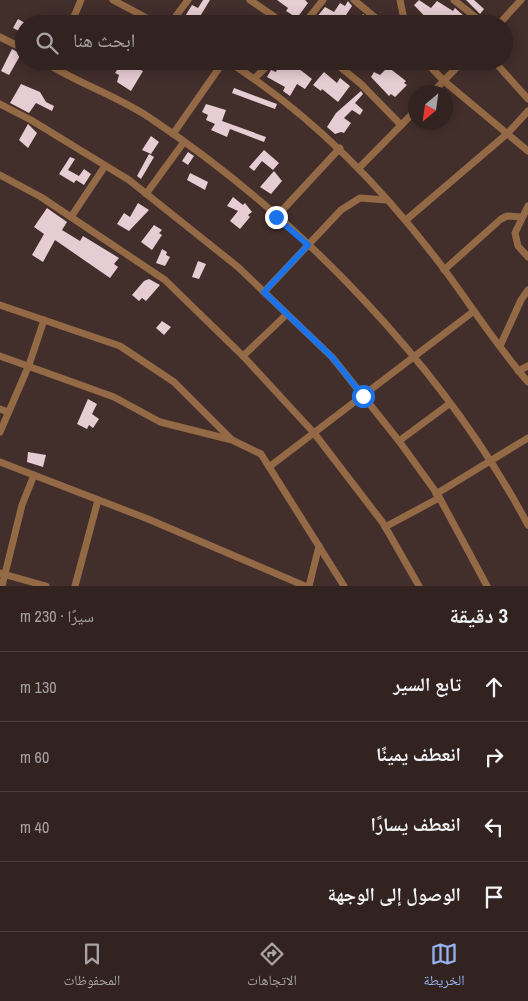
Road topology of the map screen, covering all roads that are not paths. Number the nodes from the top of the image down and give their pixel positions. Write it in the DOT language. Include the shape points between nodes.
graph roads {
  1 [pos="81,0"];
  2 [pos="113,0"];
  3 [pos="188,0"];
  4 [pos="250,0"];
  5 [pos="323,0"];
  6 [pos="354,0"];
  7 [pos="400,0"];
  8 [pos="454,0"];
  9 [pos="521,0"];
  10 [pos="75,15"];
  11 [pos="141,15"];
  12 [pos="177,15"];
  13 [pos="272,15"];
  14 [pos="311,15"];
  15 [pos="372,15"];
  16 [pos="403,15"];
  17 [pos="473,15"];
  18 [pos="507,15"];
  19 [pos="0,37"];
  20 [pos="15,44"];
  21 [pos="65,70"];
  22 [pos="219,70"];
  23 [pos="241,70"];
  24 [pos="263,70"];
  25 [pos="344,70"];
  26 [pos="434,70"];
  27 [pos="454,70"];
  28 [pos="502,70"];
  29 [pos="255,78"];
  30 [pos="444,81"];
  31 [pos="440,85"];
  32 [pos="528,99"];
  33 [pos="0,104"];
  34 [pos="528,111"];
  35 [pos="408,118"];
  36 [pos="401,125"];
  37 [pos="508,132"];
  38 [pos="173,134"];
  39 [pos="184,142"];
  40 [pos="340,148"];
  41 [pos="528,150"];
  42 [pos="105,166"];
  43 [pos="359,168"];
  44 [pos="0,174"];
  45 [pos="146,194"];
  46 [pos="386,200"];
  47 [pos="528,206"];
  48 [pos="71,217"];
  49 [pos="276,217"];
  50 [pos="521,217"];
  51 [pos="406,220"];
  52 [pos="308,245"];
  53 [pos="528,257"];
  54 [pos="444,270"];
  55 [pos="528,290"];
  56 [pos="264,292"];
  57 [pos="0,305"];
  58 [pos="474,311"];
  59 [pos="286,314"];
  60 [pos="44,320"];
  61 [pos="500,346"];
  62 [pos="0,356"];
  63 [pos="243,356"];
  64 [pos="413,358"];
  65 [pos="29,365"];
  66 [pos="528,366"];
  67 [pos="518,371"];
  68 [pos="528,382"];
  69 [pos="363,396"];
  70 [pos="449,404"];
  71 [pos="0,409"];
  72 [pos="8,412"];
  73 [pos="0,432"];
  74 [pos="314,433"];
  75 [pos="528,438"];
  76 [pos="232,440"];
  77 [pos="399,440"];
  78 [pos="491,461"];
  79 [pos="0,462"];
  80 [pos="269,466"];
  81 [pos="34,475"];
  82 [pos="438,496"];
  83 [pos="98,500"];
  84 [pos="528,525"];
  85 [pos="385,527"];
  86 [pos="319,546"];
  87 [pos="3,573"];
  88 [pos="2,586"];
  89 [pos="46,586"];
  90 [pos="75,586"];
  91 [pos="307,586"];
  92 [pos="344,586"];
  93 [pos="419,586"];
  94 [pos="487,586"];
  1 -- 10 [label="street"];
  2 -- 11 [label="street"];
  3 -- 12 [label="street"];
  4 -- 13 [label="street"];
  5 -- 14 [label="street"];
  6 -- 15 [label="street"];
  7 -- 16 [label="street"];
  8 -- 17 [label="street"];
  9 -- 18 [label="street"];
  19 -- 20 [label="street"];
  21 -- 38 [label="street" via="133,106"];
  22 -- 38 [label="street"];
  23 -- 29 [label="street"];
  24 -- 29 [label="street"];
  25 -- 36 [label="street"];
  26 -- 30 [label="street"];
  27 -- 30 [label="street"];
  28 -- 32 [label="street"];
  29 -- 40 [label="street"];
  30 -- 31 [label="street"];
  30 -- 37 [label="street"];
  33 -- 42 [label="street"];
  34 -- 37 [label="street"];
  35 -- 36 [label="street"];
  36 -- 43 [label="street"];
  37 -- 41 [label="street"];
  37 -- 51 [label="street"];
  38 -- 39 [label="street"];
  39 -- 45 [label="street"];
  39 -- 49 [label="street"];
  40 -- 43 [label="street"];
  40 -- 49 [label="street"];
  42 -- 45 [label="street"];
  42 -- 48 [label="street"];
  43 -- 46 [label="street"];
  44 -- 48 [label="street"];
  45 -- 56 [label="street" via="238,267"];
  46 -- 51 [label="street"];
  46 -- 52 [label="street" via="360,198 340,210"];
  47 -- 50 [label="street"];
  48 -- 63 [label="street" via="165,280"];
  49 -- 52 [label="street"];
  50 -- 53 [label="street" via="515,238"];
  50 -- 54 [label="street" via="501,219"];
  51 -- 54 [label="street"];
  52 -- 56 [label="street"];
  52 -- 64 [label="street" via="384,320"];
  54 -- 58 [label="street"];
  55 -- 61 [label="street"];
  56 -- 59 [label="street"];
  57 -- 60 [label="street"];
  58 -- 61 [label="street"];
  58 -- 64 [label="street"];
  59 -- 63 [label="street"];
  59 -- 69 [label="street" via="332,357"];
  60 -- 65 [label="street"];
  60 -- 76 [label="street" via="120,346 146,362 174,382"];
  61 -- 67 [label="street"];
  62 -- 65 [label="street"];
  63 -- 74 [label="street"];
  64 -- 69 [label="street"];
  64 -- 70 [label="street"];
  65 -- 72 [label="street"];
  65 -- 76 [label="street" via="114,397 160,422"];
  66 -- 67 [label="street"];
  67 -- 68 [label="street"];
  69 -- 74 [label="street"];
  69 -- 77 [label="street"];
  70 -- 77 [label="street"];
  70 -- 78 [label="street"];
  71 -- 72 [label="street"];
  72 -- 73 [label="street"];
  74 -- 80 [label="street"];
  74 -- 85 [label="street"];
  75 -- 78 [label="street"];
  76 -- 80 [label="street" via="261,454"];
  77 -- 82 [label="street"];
  78 -- 82 [label="street"];
  78 -- 84 [label="street"];
  79 -- 81 [label="street"];
  80 -- 86 [label="street"];
  81 -- 83 [label="street"];
  81 -- 87 [label="street"];
  82 -- 85 [label="street"];
  82 -- 94 [label="street"];
  83 -- 90 [label="street"];
  83 -- 91 [label="street"];
  85 -- 93 [label="street"];
  86 -- 91 [label="street"];
  86 -- 92 [label="street"];
  87 -- 88 [label="street"];
  87 -- 89 [label="street"];
}
